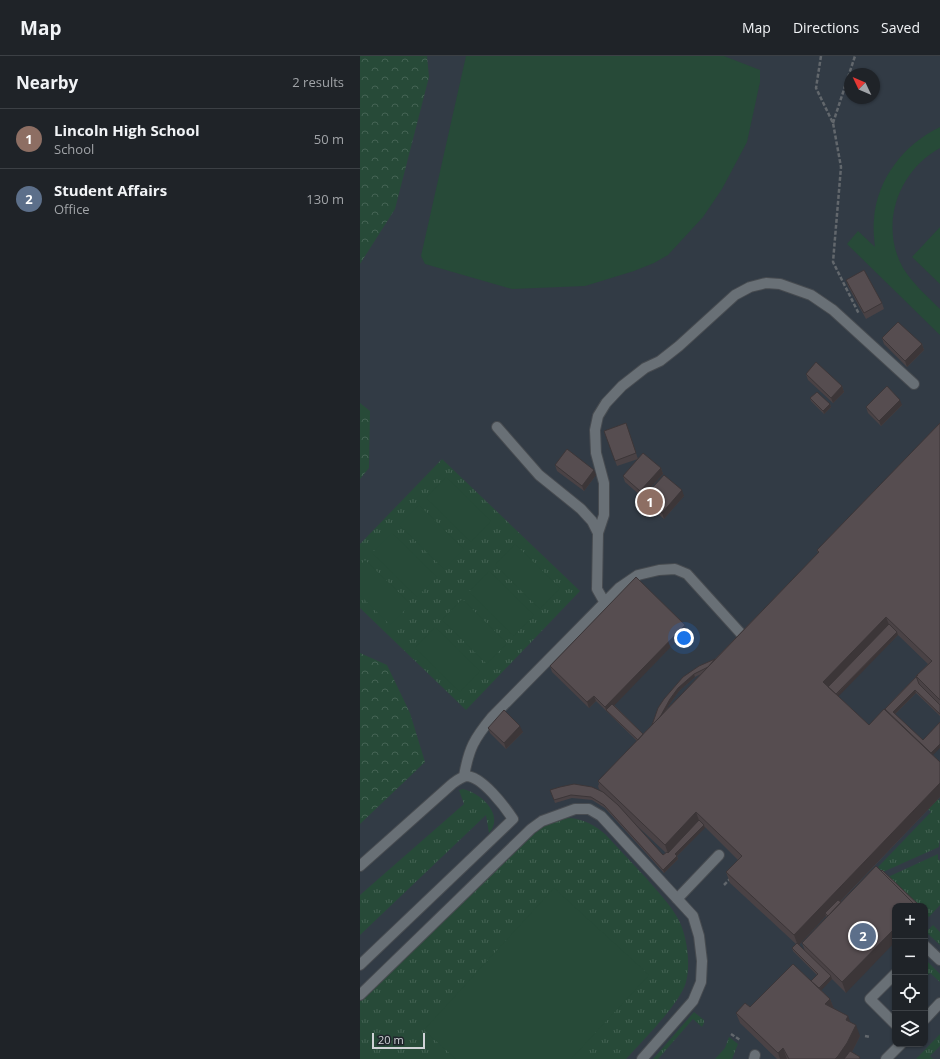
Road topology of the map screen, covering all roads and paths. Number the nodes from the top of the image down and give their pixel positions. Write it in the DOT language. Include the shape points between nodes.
graph roads {
  1 [pos="821,56"];
  2 [pos="855,56"];
  3 [pos="833,123"];
  4 [pos="861,319"];
  5 [pos="914,384"];
  6 [pos="497,427"];
  7 [pos="598,533"];
  8 [pos="605,603"];
  9 [pos="744,637"];
  10 [pos="464,776"];
  11 [pos="719,855"];
  12 [pos="360,866"];
  13 [pos="734,875"];
  14 [pos="724,885"];
  15 [pos="677,898"];
  16 [pos="928,949"];
  17 [pos="940,960"];
  18 [pos="360,965"];
  19 [pos="894,975"];
  20 [pos="360,995"];
  21 [pos="940,1003"];
  22 [pos="928,1016"];
  23 [pos="892,1021"];
  24 [pos="731,1034"];
  25 [pos="865,1036"];
  26 [pos="870,1036"];
  27 [pos="740,1040"];
  28 [pos="898,1047"];
  29 [pos="642,1059"];
  30 [pos="886,1059"];
  1 -- 3 [label="path" via="816,88"];
  2 -- 3 [label="path"];
  3 -- 4 [label="path" via="841,168 833,262"];
  5 -- 7 [label="street" via="833,310 811,295 780,284 766,283 735,295 680,346 660,361 645,368 606,402 598,416 595,430 596,453 604,483 604,514"];
  6 -- 7 [label="street" via="539,475 580,508 592,521"];
  7 -- 8 [label="street" via="597,589"];
  8 -- 9 [label="street" via="638,575 675,569 687,574"];
  8 -- 10 [label="street" via="477,735 468,754"];
  10 -- 12 [label="street"];
  10 -- 18 [label="street" via="472,777 483,784 513,819"];
  11 -- 15 [label="street"];
  13 -- 14 [label="path"];
  15 -- 20 [label="street" via="601,816 589,809 575,809 542,821 531,829"];
  15 -- 29 [label="street" via="693,916 699,936 701,982 693,1001"];
  16 -- 17 [label="street"];
  19 -- 23 [label="street" via="870,999"];
  21 -- 22 [label="street"];
  24 -- 27 [label="path"];
  25 -- 26 [label="path"];
  28 -- 30 [label="street"];
}
